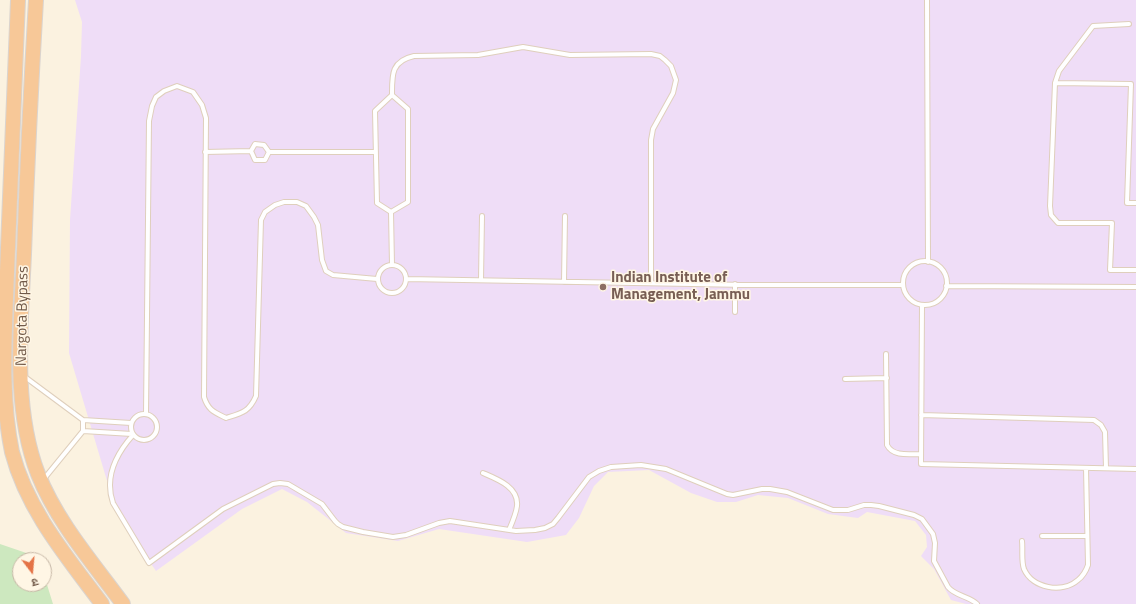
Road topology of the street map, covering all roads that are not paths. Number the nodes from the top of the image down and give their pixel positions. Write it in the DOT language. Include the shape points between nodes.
graph roads {
  1 [pos="18,0"];
  2 [pos="36,0"];
  3 [pos="927,0"];
  4 [pos="1129,24"];
  5 [pos="1055,83"];
  6 [pos="392,95"];
  7 [pos="251,151"];
  8 [pos="206,152"];
  9 [pos="269,152"];
  10 [pos="376,152"];
  11 [pos="1136,203"];
  12 [pos="391,212"];
  13 [pos="482,216"];
  14 [pos="565,216"];
  15 [pos="928,262"];
  16 [pos="392,265"];
  17 [pos="1136,270"];
  18 [pos="377,279"];
  19 [pos="406,279"];
  20 [pos="481,280"];
  21 [pos="564,282"];
  22 [pos="651,283"];
  23 [pos="735,284"];
  24 [pos="903,285"];
  25 [pos="946,286"];
  26 [pos="1136,287"];
  27 [pos="922,305"];
  28 [pos="735,312"];
  29 [pos="886,354"];
  30 [pos="21,374"];
  31 [pos="887,378"];
  32 [pos="845,379"];
  33 [pos="146,414"];
  34 [pos="921,415"];
  35 [pos="83,420"];
  36 [pos="131,423"];
  37 [pos="83,431"];
  38 [pos="133,435"];
  39 [pos="921,454"];
  40 [pos="1086,468"];
  41 [pos="1106,468"];
  42 [pos="1136,469"];
  43 [pos="483,473"];
  44 [pos="42,482"];
  45 [pos="509,530"];
  46 [pos="1042,536"];
  47 [pos="1088,536"];
  48 [pos="1022,541"];
  49 [pos="102,604"];
  50 [pos="123,604"];
  51 [pos="977,604"];
  1 -- 49 [label="highway, Nargota Bypass" via="5,323 4,389 7,429 12,453 30,499 53,539"];
  2 -- 30 [label="highway, Nargota Bypass" via="29,106"];
  3 -- 15 [label="lane"];
  4 -- 5 [label="lane" via="1093,26 1059,71"];
  5 -- 11 [label="lane" via="1131,84 1128,203"];
  5 -- 17 [label="lane" via="1051,215 1058,223 1112,222 1110,270"];
  6 -- 10 [label="lane" via="376,111"];
  6 -- 12 [label="lane" via="408,110 408,202"];
  6 -- 22 [label="lane" via="394,68 407,57 478,55 523,47 570,55 660,56 671,66 676,80 673,93 653,129 651,140"];
  7 -- 8 [label="lane"];
  7 -- 9 [label="lane" via="255,144 264,145"];
  7 -- 9 [label="lane" via="254,160 265,160"];
  8 -- 18 [label="lane" via="204,397 207,406 214,412 226,418 241,414 252,406 256,396 261,220 265,212 284,202 297,202 306,206 318,225 322,260 326,271 333,275"];
  8 -- 33 [label="lane" via="206,118 193,92 177,86 156,97 149,121"];
  9 -- 10 [label="lane"];
  10 -- 12 [label="lane" via="377,203"];
  12 -- 16 [label="lane"];
  13 -- 20 [label="lane"];
  14 -- 21 [label="lane"];
  15 -- 24 [label="lane" via="912,266 904,275"];
  15 -- 25 [label="lane" via="942,270"];
  16 -- 18 [label="lane" via="381,269"];
  16 -- 19 [label="lane" via="402,269"];
  18 -- 19 [label="lane" via="382,290 392,294 402,289"];
  19 -- 20 [label="lane"];
  20 -- 21 [label="lane"];
  21 -- 22 [label="lane"];
  22 -- 23 [label="lane"];
  23 -- 24 [label="lane"];
  23 -- 28 [label="lane"];
  24 -- 27 [label="lane" via="907,297"];
  25 -- 26 [label="lane"];
  25 -- 27 [label="lane" via="938,300"];
  27 -- 34 [label="lane"];
  29 -- 31 [label="lane"];
  30 -- 35 [label="lane"];
  30 -- 44 [label="highway, Nargota Bypass" via="25,429"];
  31 -- 32 [label="lane"];
  31 -- 39 [label="lane" via="887,446 896,454"];
  33 -- 36 [label="lane" via="135,418"];
  33 -- 38 [label="lane" via="156,421 156,432 153,437 142,441"];
  34 -- 39 [label="lane"];
  34 -- 41 [label="lane" via="1094,420 1105,432"];
  35 -- 36 [label="lane"];
  35 -- 37 [label="lane"];
  36 -- 38 [label="lane"];
  37 -- 38 [label="lane"];
  37 -- 44 [label="lane"];
  38 -- 45 [label="lane" via="123,446 113,465 110,495 149,563 223,510 273,484 280,483 288,484 322,504 338,524 386,537 398,537 450,521"];
  39 -- 40 [label="lane" via="921,464"];
  40 -- 41 [label="lane"];
  40 -- 47 [label="lane"];
  41 -- 42 [label="lane"];
  43 -- 45 [label="lane" via="502,481 516,498 517,506"];
  44 -- 50 [label="highway, Nargota Bypass" via="62,520"];
  45 -- 51 [label="lane" via="535,530 553,524 589,477 599,471 611,467 655,467 732,495 770,489 786,492 833,510 848,510 864,505 914,515 922,519 933,534 934,561 950,591"];
  46 -- 47 [label="lane"];
  47 -- 48 [label="lane" via="1088,565 1085,572 1078,581 1055,588 1044,586 1028,575 1023,568"];
}
